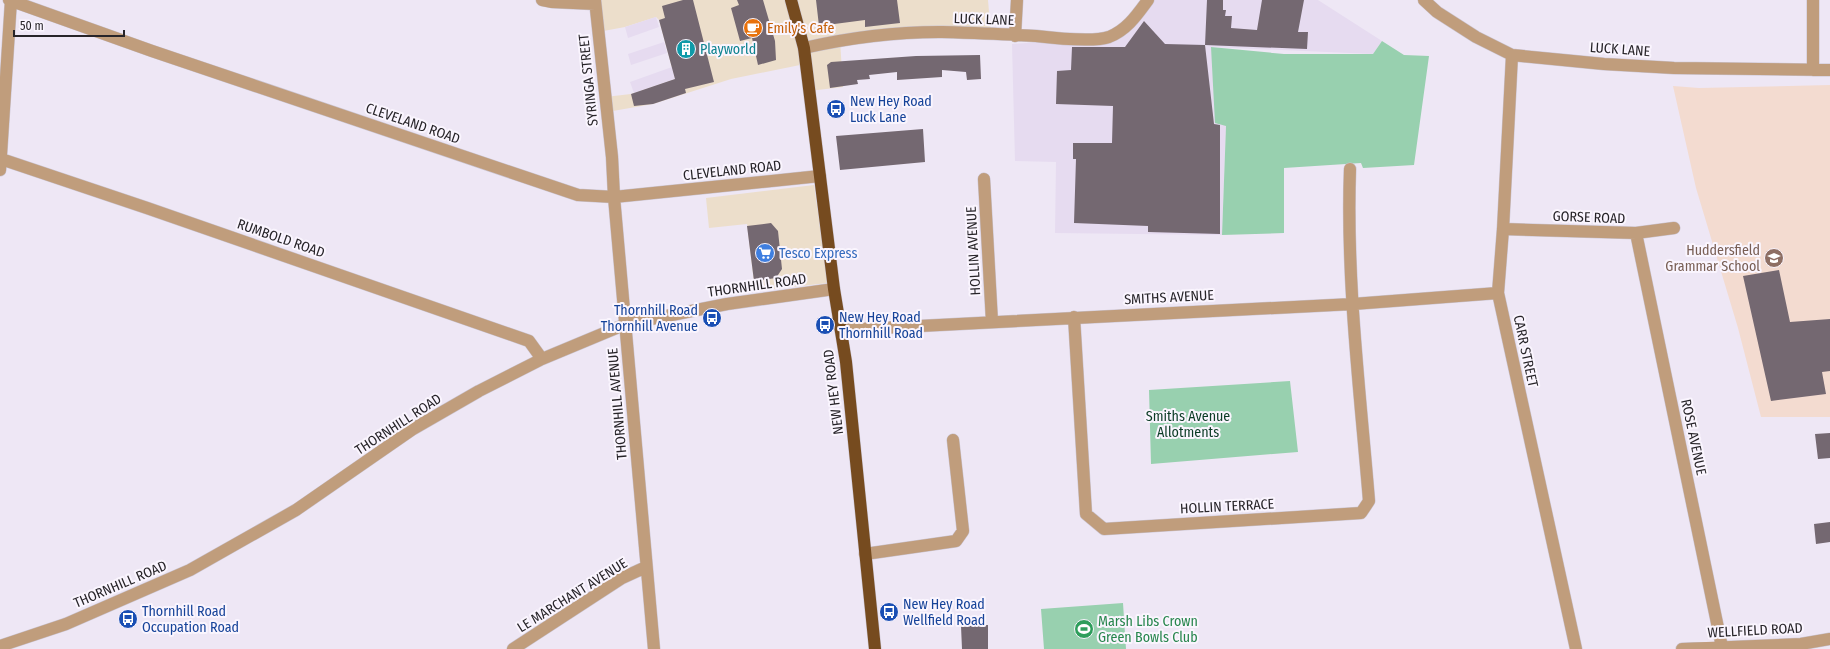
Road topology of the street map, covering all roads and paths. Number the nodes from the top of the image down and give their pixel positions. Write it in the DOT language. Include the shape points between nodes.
graph roads {
  1 [pos="10,0"];
  2 [pos="542,0"];
  3 [pos="791,0"];
  4 [pos="1017,0"];
  5 [pos="1148,0"];
  6 [pos="1424,0"];
  7 [pos="1813,0"];
  8 [pos="595,2"];
  9 [pos="1015,36"];
  10 [pos="804,48"];
  11 [pos="1512,55"];
  12 [pos="1813,70"];
  13 [pos="1830,70"];
  14 [pos="612,157"];
  15 [pos="0,165"];
  16 [pos="1350,169"];
  17 [pos="820,176"];
  18 [pos="984,179"];
  19 [pos="614,197"];
  20 [pos="1674,228"];
  21 [pos="1503,229"];
  22 [pos="1636,233"];
  23 [pos="834,289"];
  24 [pos="1498,292"];
  25 [pos="1354,304"];
  26 [pos="1074,317"];
  27 [pos="992,322"];
  28 [pos="626,324"];
  29 [pos="841,330"];
  30 [pos="542,359"];
  31 [pos="953,440"];
  32 [pos="865,554"];
  33 [pos="646,567"];
  34 [pos="1830,639"];
  35 [pos="4,646"];
  36 [pos="1722,647"];
  37 [pos="513,649"];
  38 [pos="654,649"];
  39 [pos="875,649"];
  40 [pos="1576,649"];
  41 [pos="1682,649"];
  1 -- 15 [label="street"];
  1 -- 19 [label="street, CLEVELAND ROAD" via="152,51 578,195"];
  2 -- 8 [label="street"];
  3 -- 10 [label="highway, NEW HEY ROAD"];
  4 -- 9 [label="street"];
  5 -- 9 [label="street, LUCK LANE" via="1125,28 1108,37 1072,39"];
  6 -- 11 [label="street, LUCK LANE" via="1476,37"];
  7 -- 12 [label="street"];
  8 -- 14 [label="street, SYRINGA STREET"];
  9 -- 10 [label="street, LUCK LANE" via="938,32 884,35 840,40"];
  10 -- 17 [label="highway, NEW HEY ROAD"];
  11 -- 12 [label="street, LUCK LANE" via="1674,68"];
  11 -- 21 [label="street, CARR STREET"];
  12 -- 13 [label="street, LUCK LANE"];
  14 -- 19 [label="street, THORNHILL AVENUE"];
  15 -- 30 [label="street, RUMBOLD ROAD" via="147,208 530,341"];
  16 -- 25 [label="street" via="1349,204"];
  17 -- 19 [label="street, CLEVELAND ROAD"];
  17 -- 23 [label="highway, NEW HEY ROAD"];
  18 -- 27 [label="street, HOLLIN AVENUE"];
  19 -- 28 [label="street, THORNHILL AVENUE"];
  20 -- 22 [label="street, GORSE ROAD"];
  21 -- 22 [label="street, GORSE ROAD"];
  21 -- 24 [label="street, CARR STREET"];
  22 -- 36 [label="street, ROSE AVENUE"];
  23 -- 28 [label="street, THORNHILL ROAD" via="727,304"];
  23 -- 29 [label="highway, NEW HEY ROAD"];
  24 -- 25 [label="street, SMITHS AVENUE"];
  24 -- 40 [label="street, CARR STREET"];
  25 -- 26 [label="street, SMITHS AVENUE"];
  25 -- 26 [label="street, HOLLIN TERRACE" via="1369,501 1361,513 1104,529 1086,514"];
  26 -- 27 [label="street, SMITHS AVENUE"];
  27 -- 29 [label="street, SMITHS AVENUE"];
  28 -- 30 [label="street, THORNHILL ROAD"];
  28 -- 33 [label="street, THORNHILL AVENUE"];
  29 -- 32 [label="highway, NEW HEY ROAD"];
  30 -- 35 [label="street, THORNHILL ROAD" via="413,429 296,510 190,570 66,624"];
  31 -- 32 [label="street" via="964,531 956,542"];
  32 -- 39 [label="highway, NEW HEY ROAD"];
  33 -- 37 [label="street, LE MARCHANT AVENUE" via="622,578"];
  33 -- 38 [label="street, THORNHILL AVENUE"];
  34 -- 36 [label="street, WELLFIELD ROAD" via="1801,644"];
  36 -- 41 [label="street, WELLFIELD ROAD"];
}
